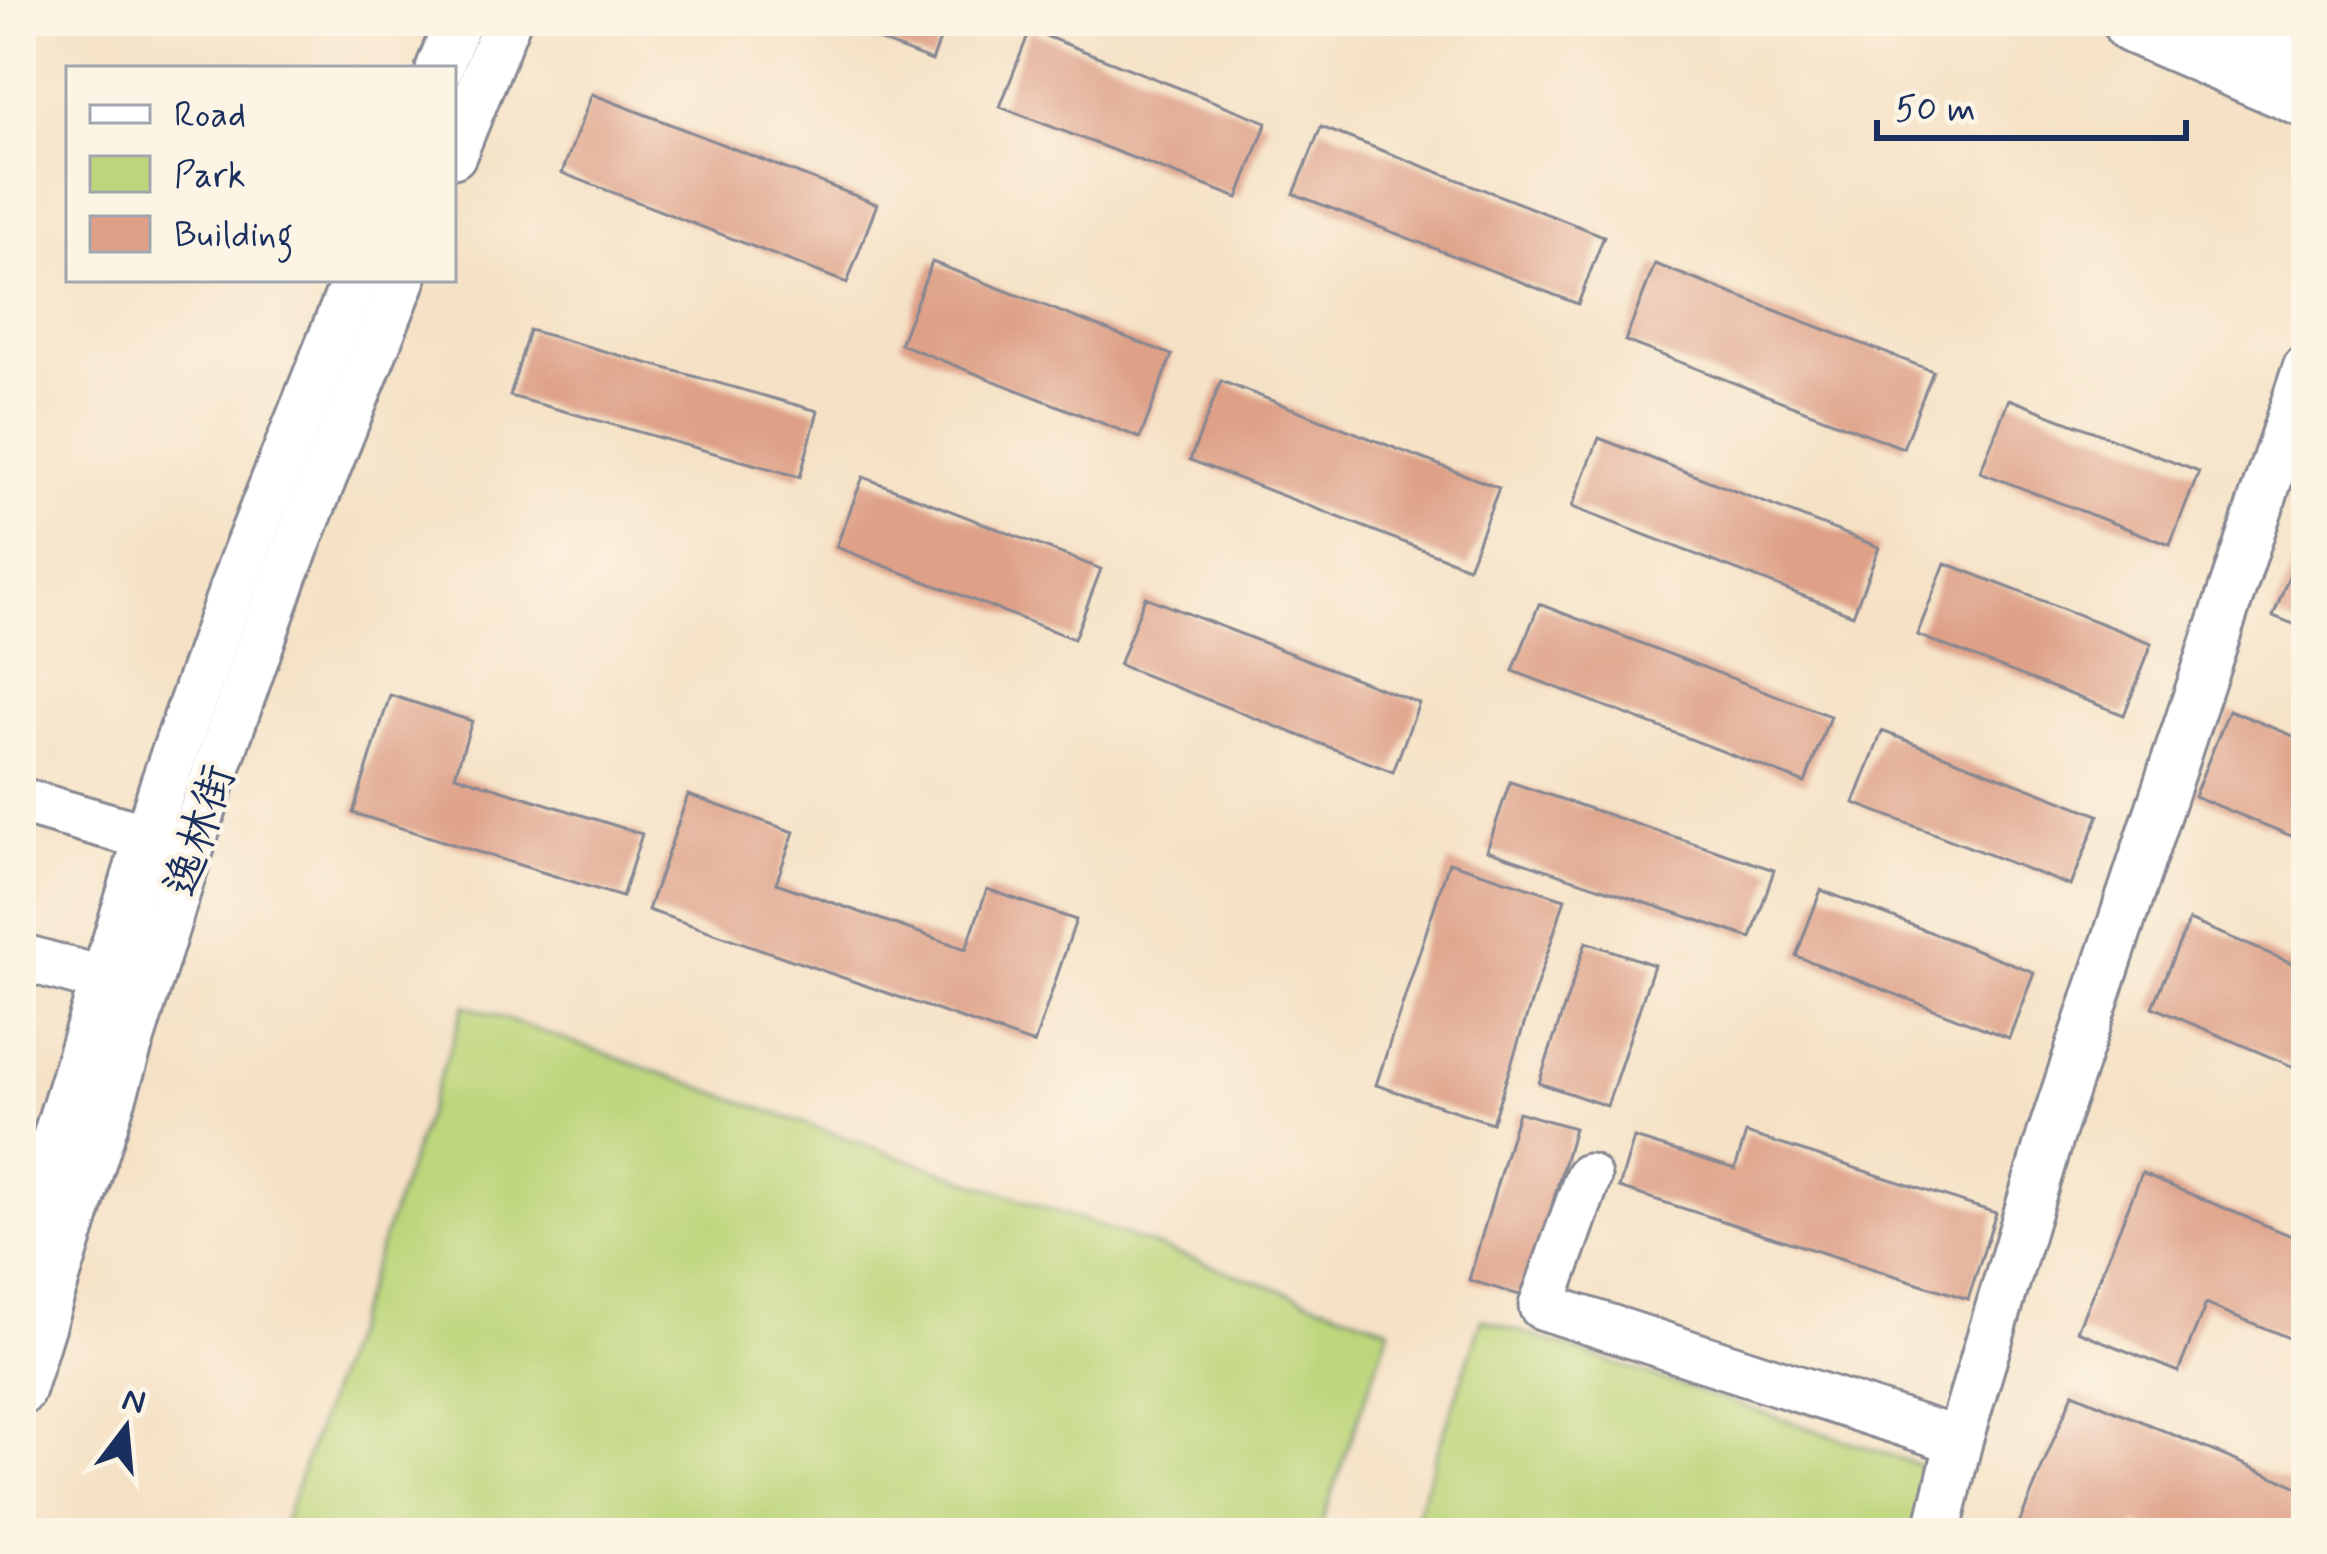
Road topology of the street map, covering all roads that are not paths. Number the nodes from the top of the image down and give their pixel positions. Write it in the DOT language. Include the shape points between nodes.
graph roads {
  1 [pos="458,21"];
  2 [pos="507,21"];
  3 [pos="2136,21"];
  4 [pos="2265,21"];
  5 [pos="2306,38"];
  6 [pos="440,66"];
  7 [pos="2306,94"];
  8 [pos="456,148"];
  9 [pos="354,282"];
  10 [pos="402,282"];
  11 [pos="2306,368"];
  12 [pos="21,801"];
  13 [pos="147,837"];
  14 [pos="191,850"];
  15 [pos="21,957"];
  16 [pos="104,980"];
  17 [pos="1588,1178"];
  18 [pos="21,1252"];
  19 [pos="21,1392"];
  20 [pos="1959,1441"];
  21 [pos="1937,1533"];
  1 -- 6 [label="street"];
  2 -- 8 [label="street"];
  3 -- 7 [label="highway"];
  4 -- 5 [label="highway"];
  9 -- 13 [label="street, 逸林街" via="244,556"];
  10 -- 14 [label="street, 逸林街" via="285,574"];
  11 -- 20 [label="street" via="2051,1133"];
  12 -- 13 [label="street"];
  13 -- 14 [label="street"];
  13 -- 16 [label="street, 逸林街"];
  14 -- 19 [label="street, 逸林街"];
  15 -- 16 [label="street"];
  16 -- 18 [label="street, 逸林街"];
  17 -- 20 [label="street" via="1542,1306"];
  20 -- 21 [label="street"];
}
